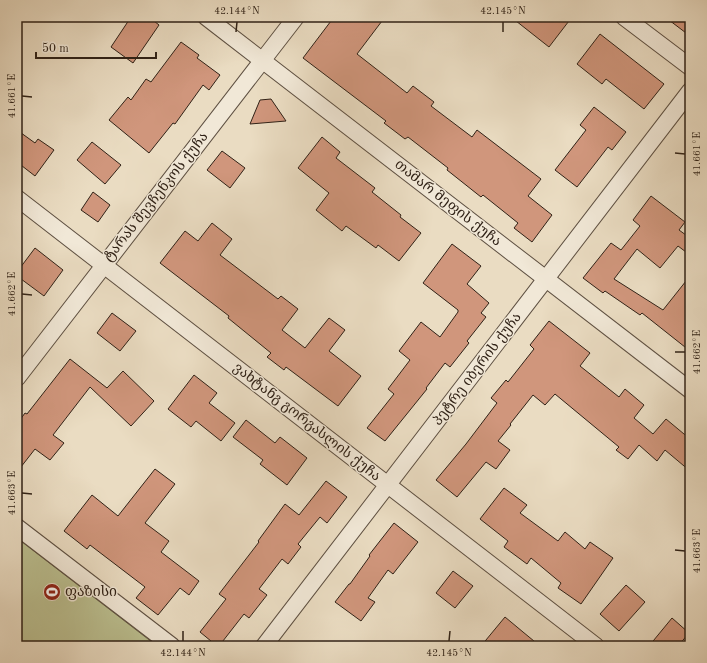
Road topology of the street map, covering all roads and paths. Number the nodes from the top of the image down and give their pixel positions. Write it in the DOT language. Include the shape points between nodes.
graph roads {
  1 [pos="206,17"];
  2 [pos="296,17"];
  3 [pos="624,17"];
  4 [pos="263,60"];
  5 [pos="690,67"];
  6 [pos="690,92"];
  7 [pos="17,198"];
  8 [pos="104,265"];
  9 [pos="546,278"];
  10 [pos="17,378"];
  11 [pos="690,390"];
  12 [pos="389,485"];
  13 [pos="17,527"];
  14 [pos="172,646"];
  15 [pos="264,646"];
  16 [pos="596,646"];
  1 -- 4 [label="street, თამარ მეფის ქუჩა"];
  2 -- 4 [label="street, ტარას შევჩენკოს ქუჩა"];
  3 -- 5 [label="street"];
  4 -- 8 [label="street, ტარას შევჩენკოს ქუჩა"];
  4 -- 9 [label="street, თამარ მეფის ქუჩა"];
  6 -- 9 [label="street, პეტრე იბერის ქუჩა"];
  7 -- 8 [label="street, ვახტანგ გორგასლის ქუჩა"];
  8 -- 10 [label="street, ტარას შევჩენკოს ქუჩა"];
  8 -- 12 [label="street, ვახტანგ გორგასლის ქუჩა"];
  9 -- 11 [label="street, თამარ მეფის ქუჩა"];
  9 -- 12 [label="street, პეტრე იბერის ქუჩა"];
  12 -- 15 [label="street, პეტრე იბერის ქუჩა"];
  12 -- 16 [label="street, ვახტანგ გორგასლის ქუჩა"];
  13 -- 14 [label="street"];
}
